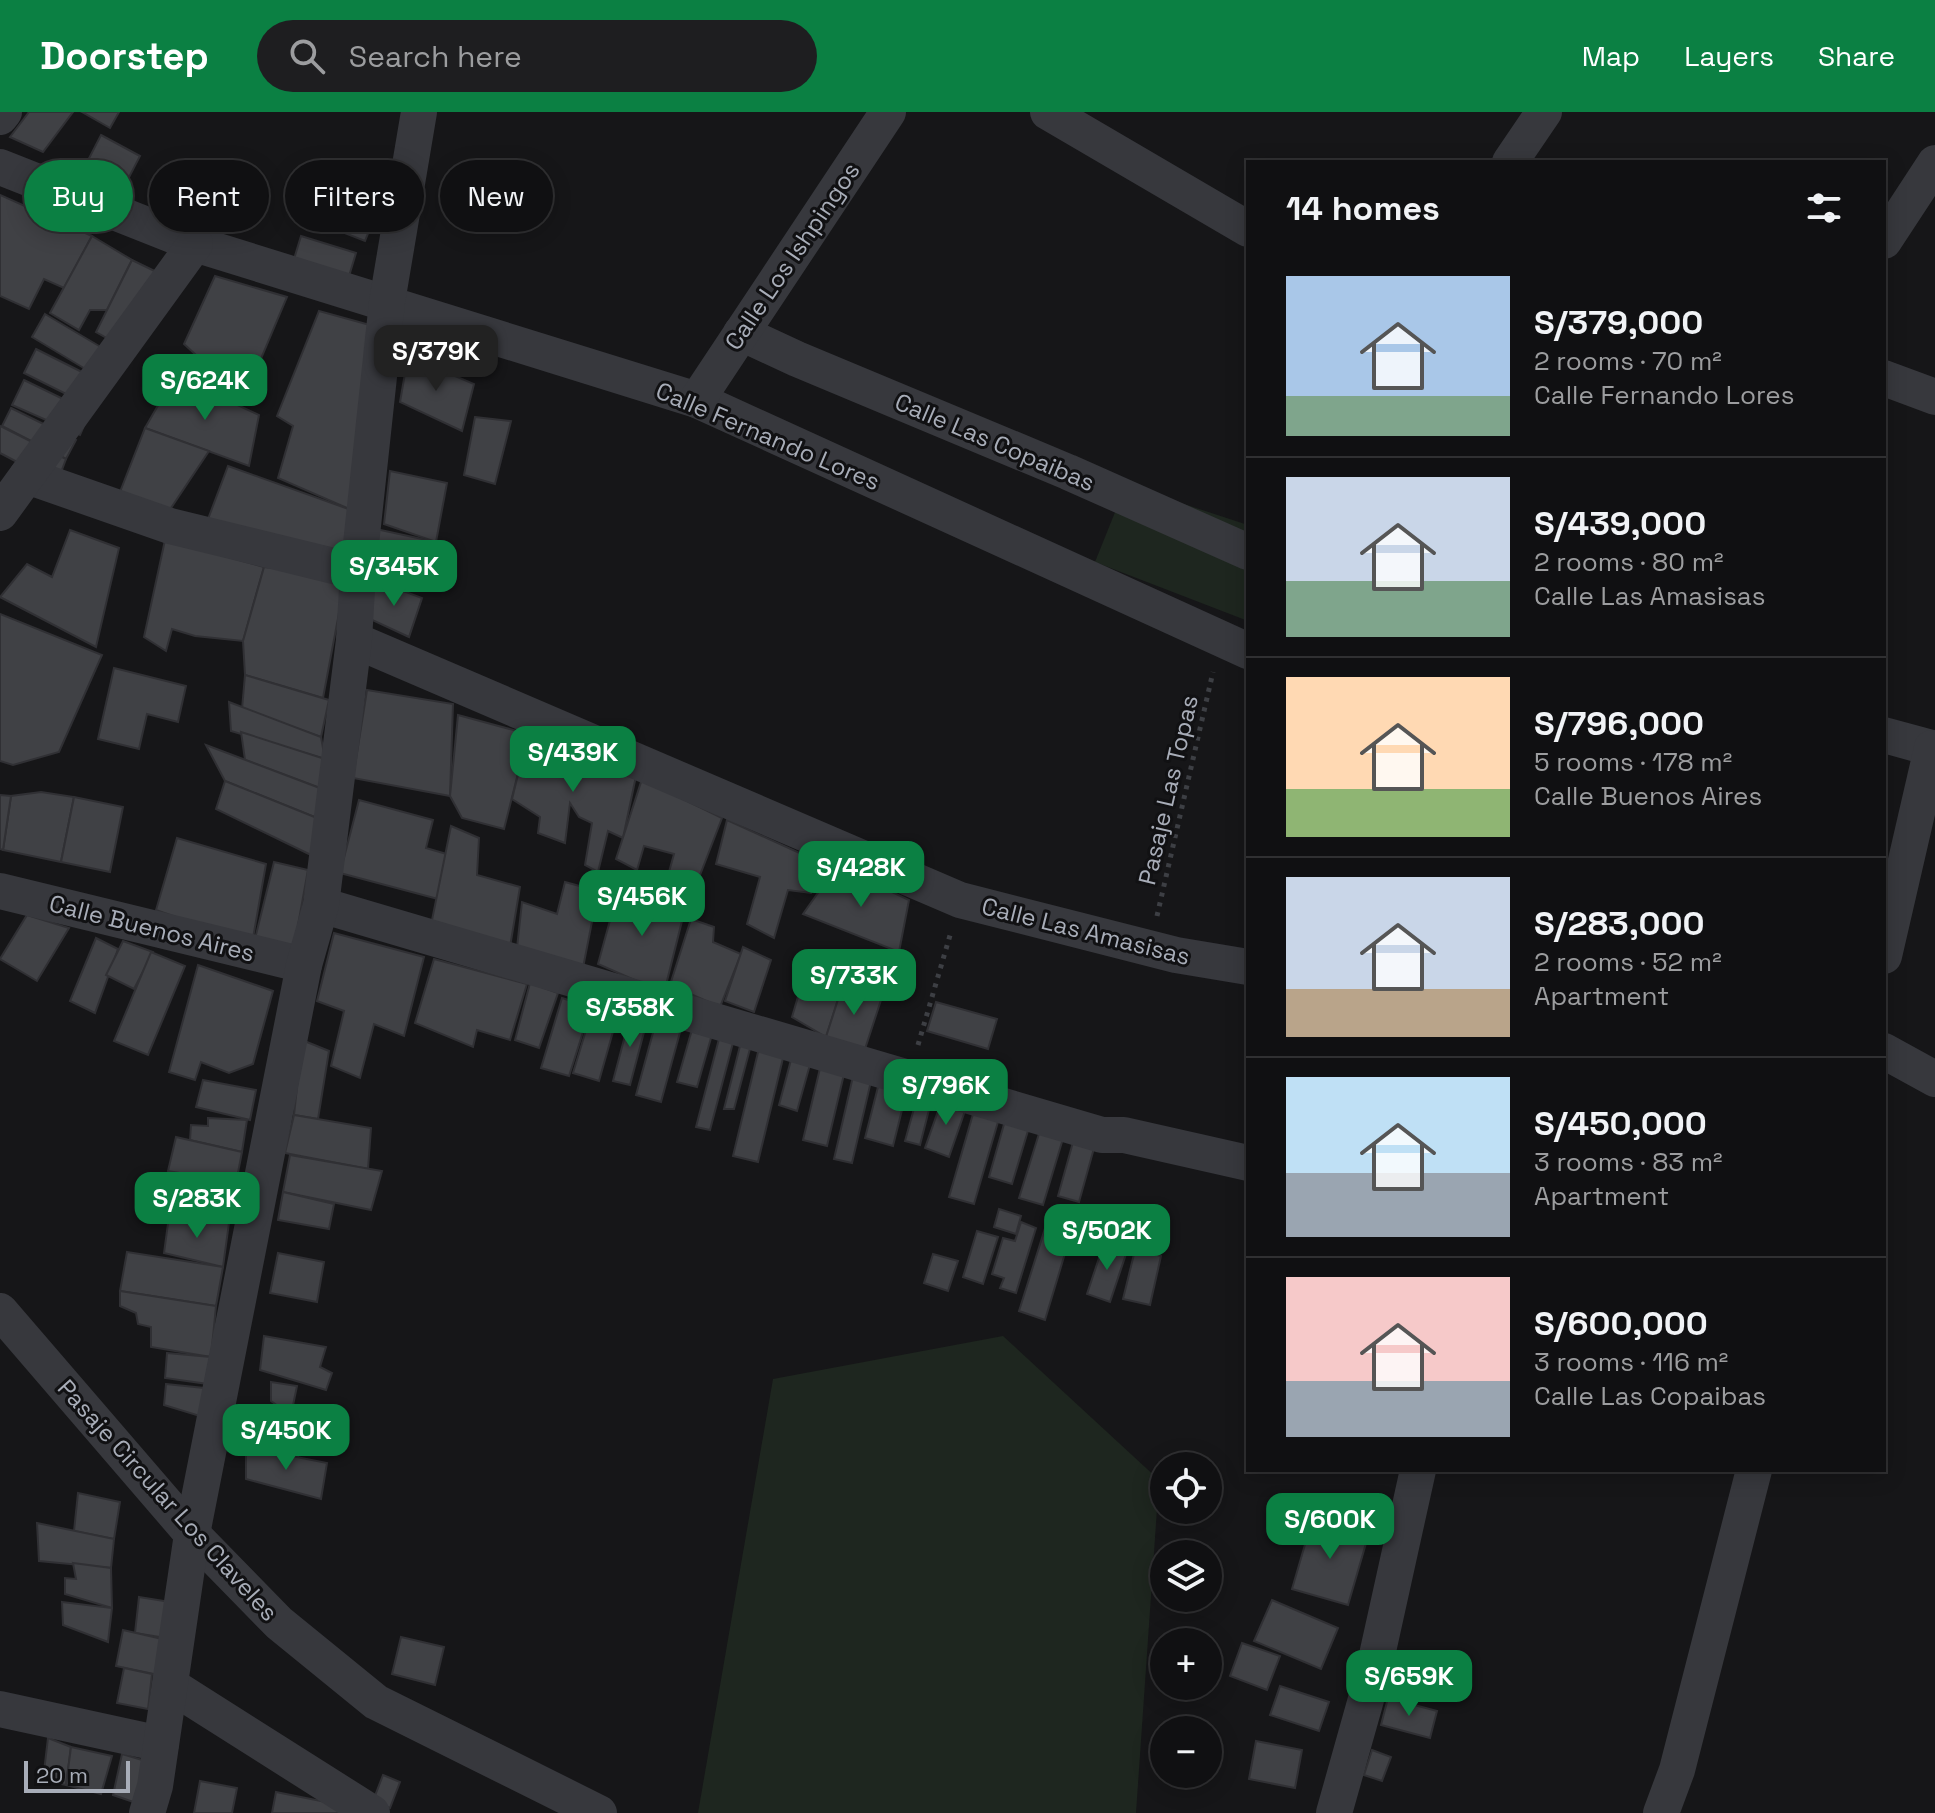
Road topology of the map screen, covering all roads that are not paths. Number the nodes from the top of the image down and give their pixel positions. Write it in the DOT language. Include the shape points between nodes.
graph roads {
  1 [pos="4,112"];
  2 [pos="419,112"];
  3 [pos="888,112"];
  4 [pos="1048,112"];
  5 [pos="1544,112"];
  6 [pos="0,117"];
  7 [pos="1511,160"];
  8 [pos="1935,163"];
  9 [pos="0,167"];
  10 [pos="1246,228"];
  11 [pos="1886,238"];
  12 [pos="195,244"];
  13 [pos="387,302"];
  14 [pos="741,333"];
  15 [pos="1886,379"];
  16 [pos="1935,397"];
  17 [pos="697,400"];
  18 [pos="27,476"];
  19 [pos="0,513"];
  20 [pos="1246,551"];
  21 [pos="358,572"];
  22 [pos="354,640"];
  23 [pos="1234,646"];
  24 [pos="1886,736"];
  25 [pos="1934,748"];
  26 [pos="0,891"];
  27 [pos="321,905"];
  28 [pos="1886,948"];
  29 [pos="304,965"];
  30 [pos="1246,967"];
  31 [pos="1886,1052"];
  32 [pos="1935,1079"];
  33 [pos="1246,1163"];
  34 [pos="0,1311"];
  35 [pos="1418,1472"];
  36 [pos="1753,1472"];
  37 [pos="192,1534"];
  38 [pos="170,1685"];
  39 [pos="0,1709"];
  40 [pos="161,1744"];
  41 [pos="147,1813"];
  42 [pos="372,1813"];
  43 [pos="599,1813"];
  44 [pos="1334,1813"];
  45 [pos="1661,1813"];
  1 -- 6 [label="street"];
  2 -- 13 [label="street"];
  3 -- 14 [label="street, Calle Los Ishpingos"];
  4 -- 10 [label="street"];
  5 -- 7 [label="street"];
  8 -- 11 [label="street"];
  9 -- 12 [label="street, Calle Fernando Lores"];
  12 -- 13 [label="street, Calle Fernando Lores"];
  12 -- 18 [label="street"];
  13 -- 17 [label="street, Calle Fernando Lores"];
  13 -- 21 [label="street"];
  14 -- 17 [label="street, Calle Los Ishpingos"];
  14 -- 20 [label="street, Calle Las Copaibas"];
  15 -- 16 [label="street"];
  17 -- 23 [label="street, Calle Fernando Lores"];
  18 -- 19 [label="street"];
  18 -- 21 [label="street" via="170,526"];
  21 -- 22 [label="street"];
  22 -- 27 [label="street"];
  22 -- 30 [label="street, Calle Las Amasisas" via="960,900 1150,949"];
  24 -- 25 [label="street"];
  25 -- 28 [label="street"];
  26 -- 29 [label="street, Calle Buenos Aires"];
  27 -- 29 [label="street"];
  27 -- 33 [label="street" via="1102,1135 1124,1135"];
  29 -- 37 [label="street"];
  31 -- 32 [label="street"];
  34 -- 37 [label="street, Pasaje Circular Los Claveles"];
  35 -- 44 [label="street" via="1372,1678"];
  36 -- 45 [label="street" via="1677,1770"];
  37 -- 38 [label="street"];
  37 -- 43 [label="street, Pasaje Circular Los Claveles" via="279,1623 376,1702"];
  38 -- 40 [label="street"];
  38 -- 42 [label="street"];
  39 -- 40 [label="street"];
  40 -- 41 [label="street"];
}
